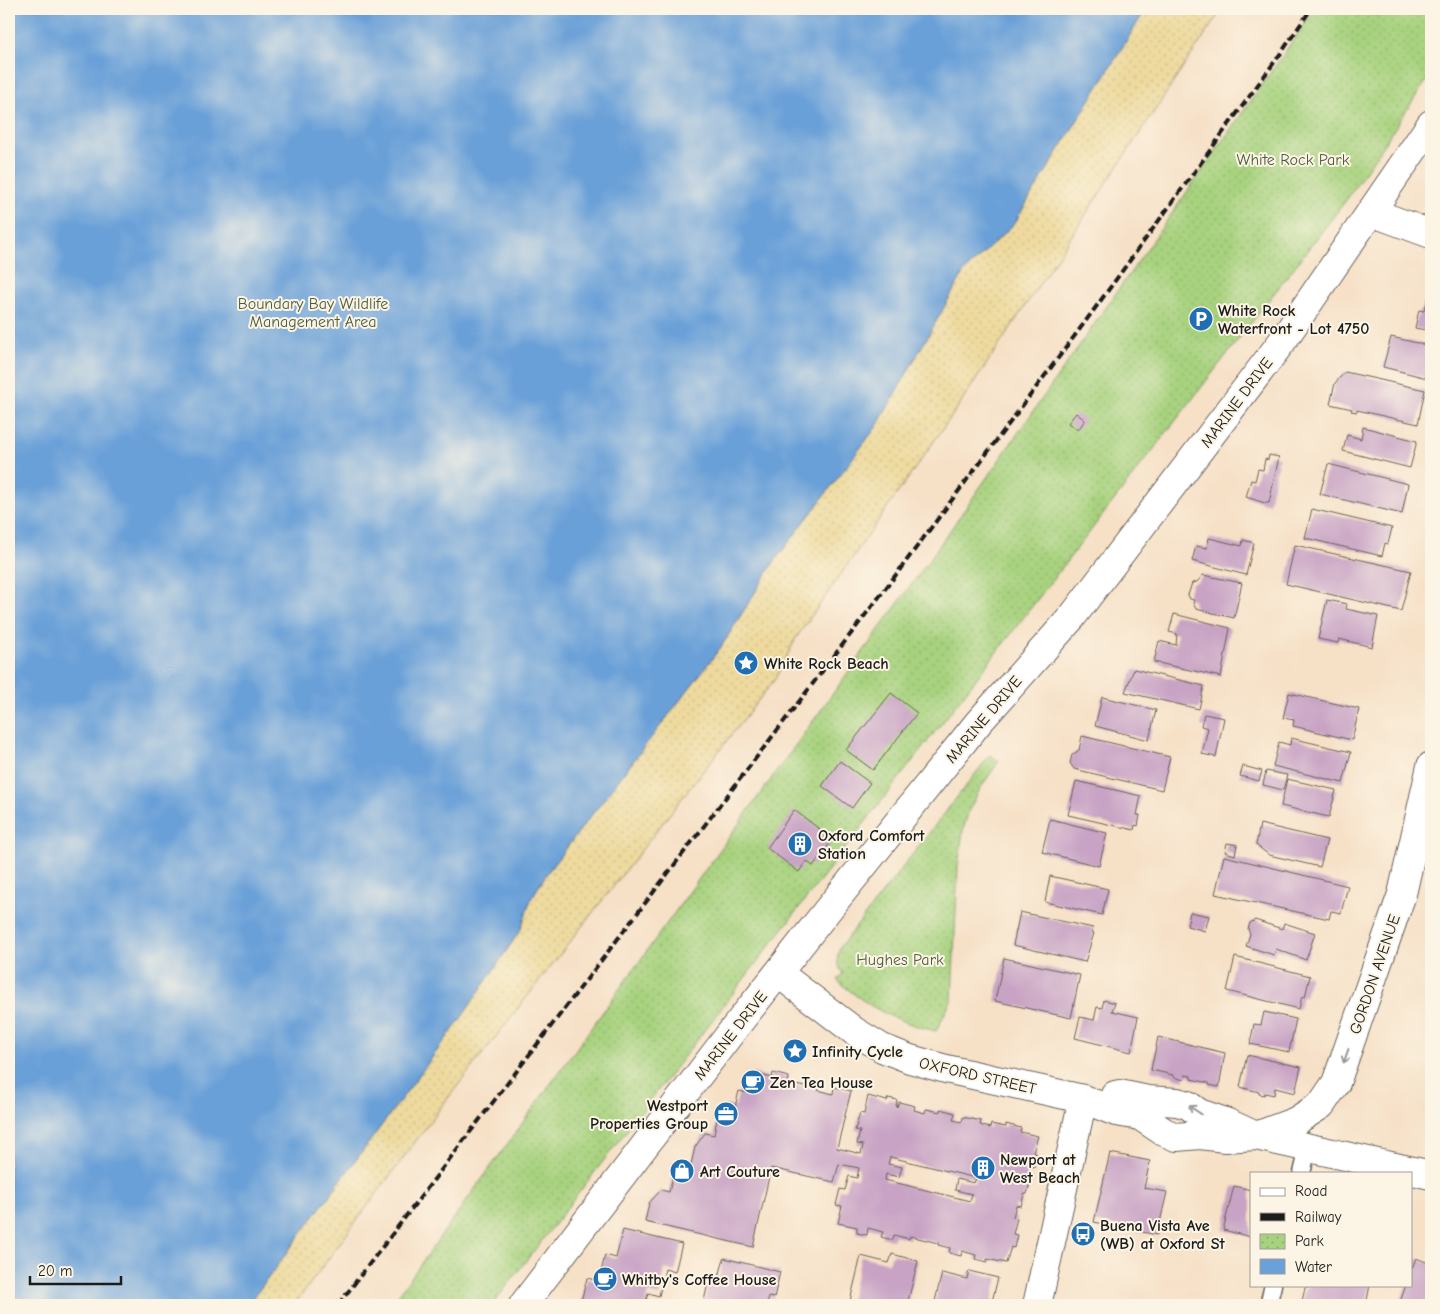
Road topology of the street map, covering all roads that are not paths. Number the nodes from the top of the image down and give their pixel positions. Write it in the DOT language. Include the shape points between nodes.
graph roads {
  1 [pos="1431,124"];
  2 [pos="1370,212"];
  3 [pos="1431,234"];
  4 [pos="1431,766"];
  5 [pos="778,973"];
  6 [pos="1083,1099"];
  7 [pos="1256,1136"];
  8 [pos="1305,1161"];
  9 [pos="1404,1172"];
  10 [pos="1412,1173"];
  11 [pos="1431,1175"];
  12 [pos="1273,1286"];
  13 [pos="523,1305"];
  14 [pos="1037,1305"];
  15 [pos="1268,1305"];
  1 -- 2 [label="street, MARINE DRIVE"];
  2 -- 3 [label="street"];
  2 -- 5 [label="street, MARINE DRIVE" via="1281,343 1072,617 978,723"];
  4 -- 7 [label="street, GORDON AVENUE, one-way" via="1402,894 1336,1083 1320,1105 1296,1121"];
  5 -- 6 [label="street, OXFORD STREET" via="854,1031 882,1048 941,1068"];
  5 -- 13 [label="street, MARINE DRIVE"];
  6 -- 7 [label="street, OXFORD STREET" via="1116,1112 1140,1116 1176,1137"];
  6 -- 14 [label="street"];
  7 -- 8 [label="street, OXFORD STREET"];
  8 -- 9 [label="street, OXFORD STREET"];
  10 -- 11 [label="street, OXFORD STREET"];
  12 -- 15 [label="lane"];
}
